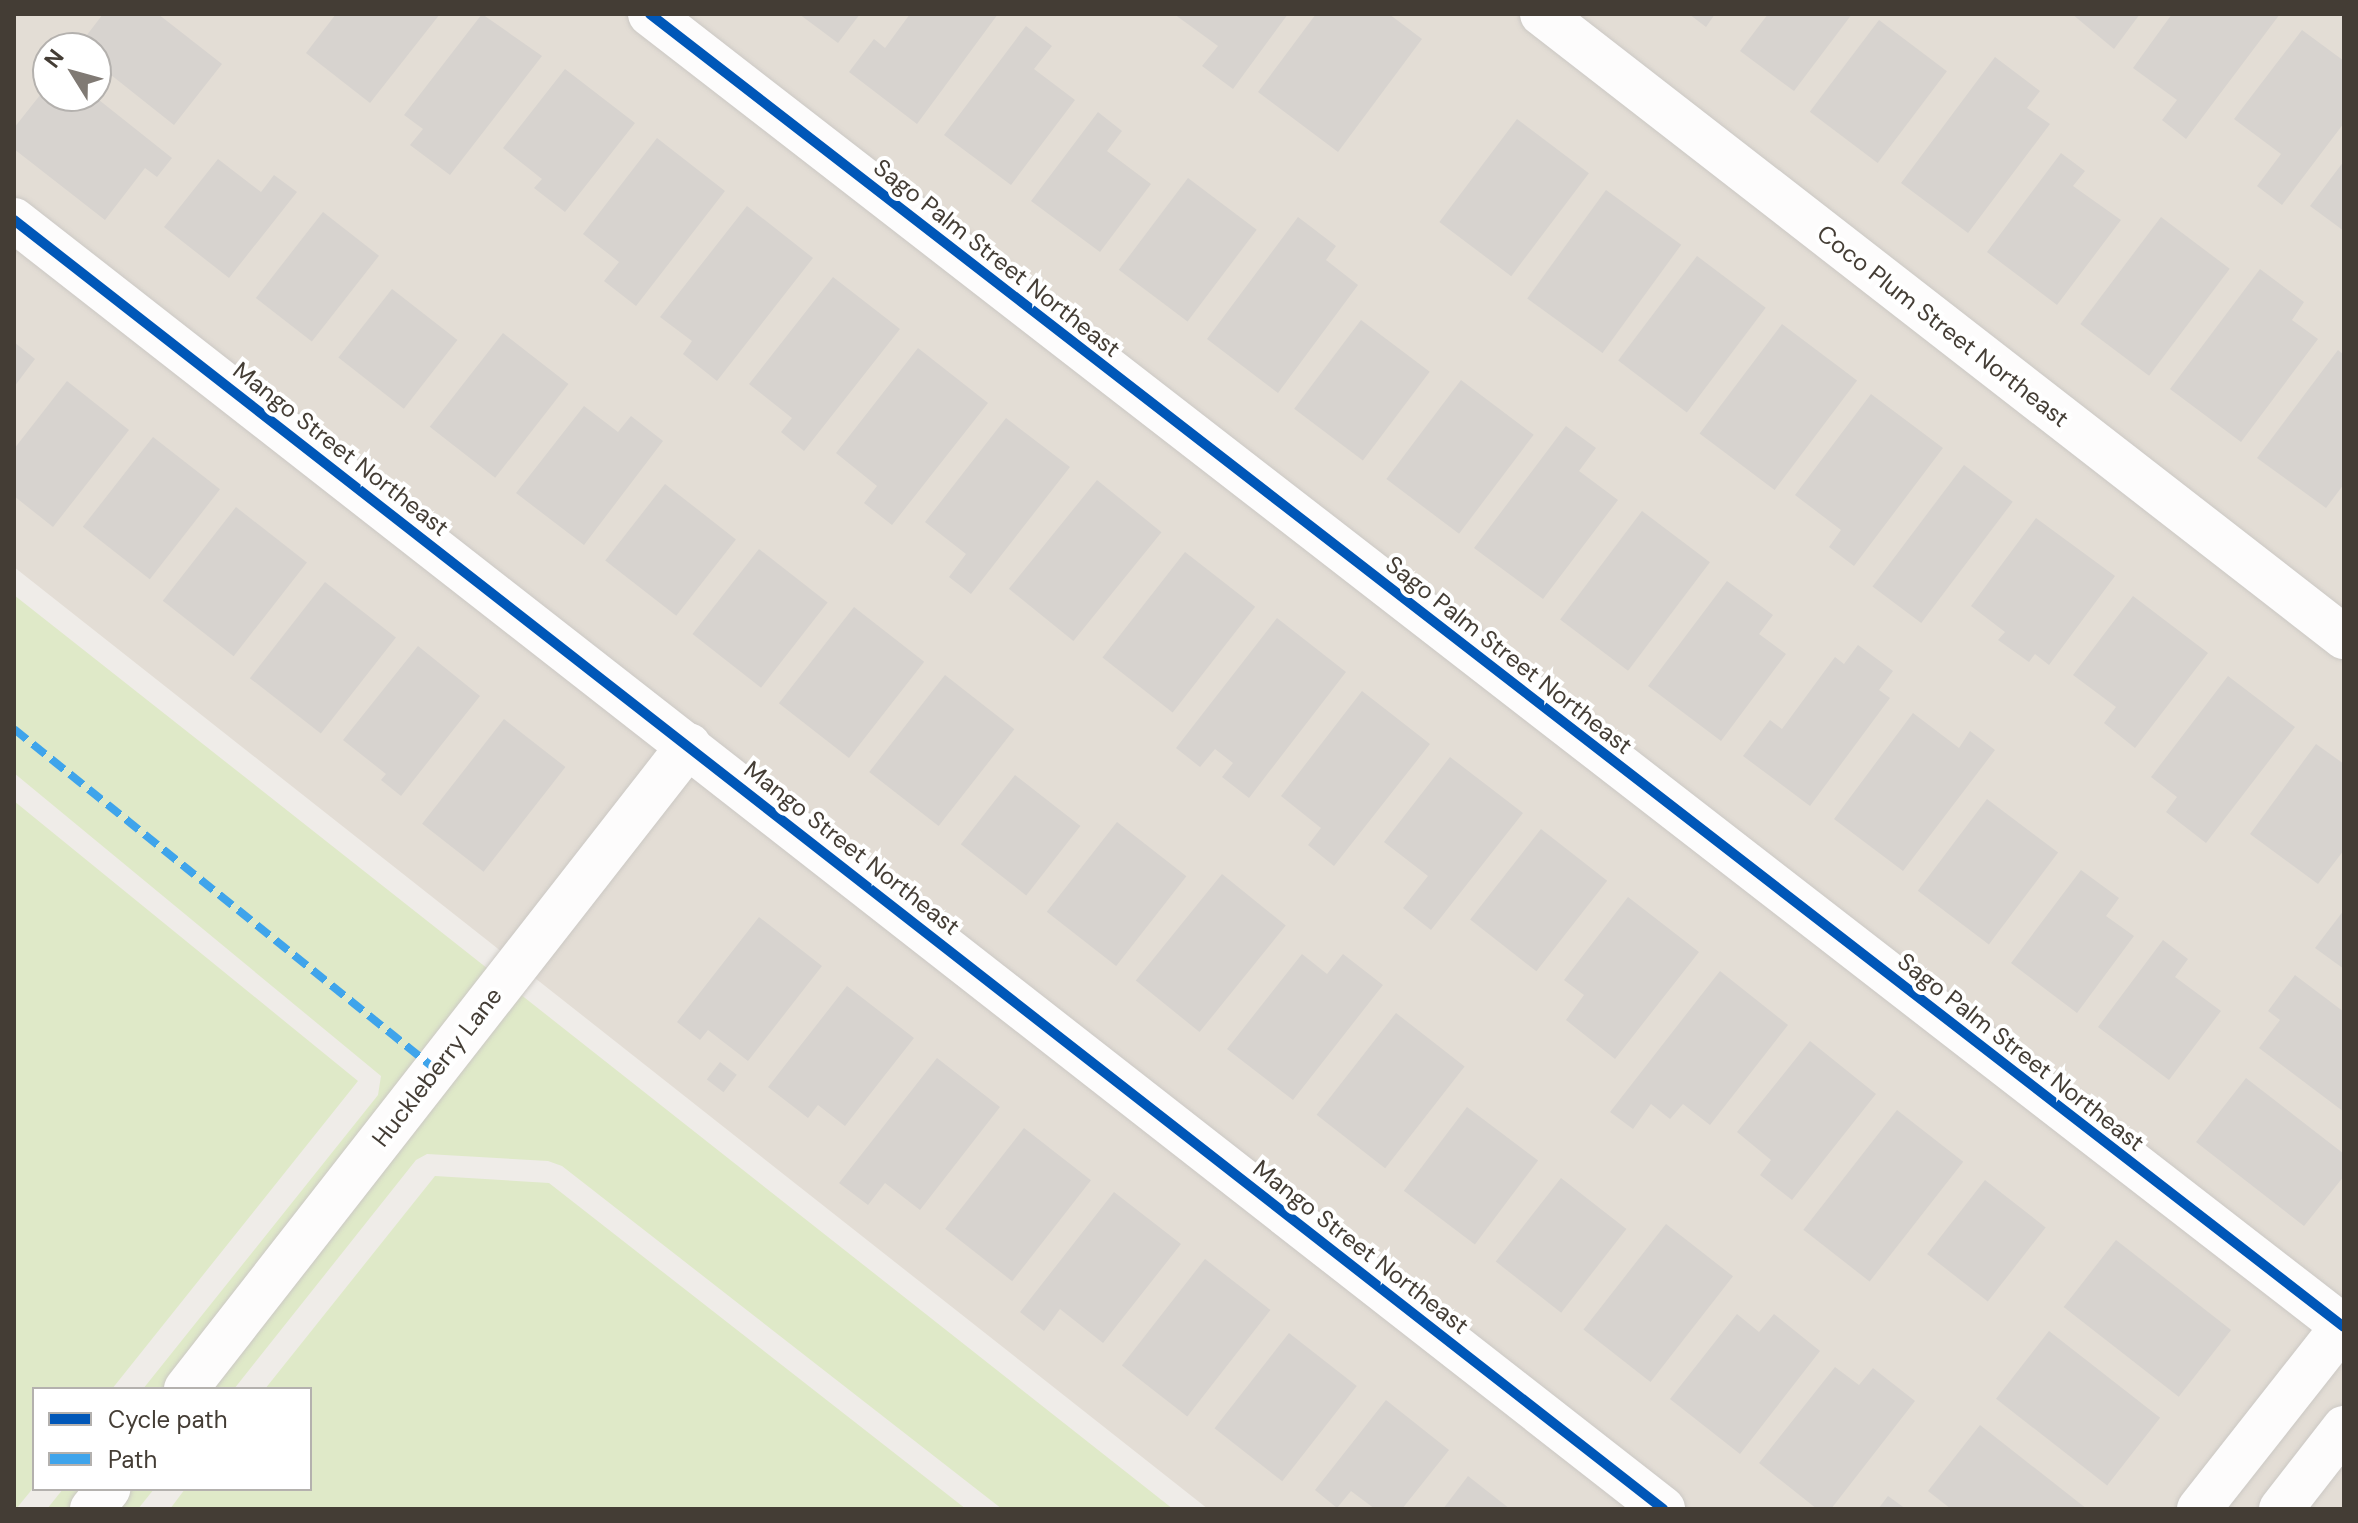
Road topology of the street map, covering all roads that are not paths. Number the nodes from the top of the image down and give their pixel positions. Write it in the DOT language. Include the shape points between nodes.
graph roads {
  1 [pos="650,14"];
  2 [pos="1542,14"];
  3 [pos="14,220"];
  4 [pos="2344,637"];
  5 [pos="689,745"];
  6 [pos="2344,1326"];
  7 [pos="188,1387"];
  8 [pos="2344,1428"];
  9 [pos="106,1491"];
  10 [pos="92,1509"];
  11 [pos="1663,1509"];
  12 [pos="2199,1509"];
  13 [pos="2281,1509"];
  1 -- 6 [label="street, Sago Palm Street Northeast"];
  2 -- 4 [label="street, Coco Plum Street Northeast"];
  3 -- 5 [label="street, Mango Street Northeast"];
  5 -- 7 [label="street, Huckleberry Lane"];
  5 -- 11 [label="street, Mango Street Northeast"];
  6 -- 12 [label="street"];
  8 -- 13 [label="street"];
  9 -- 10 [label="street"];
}
